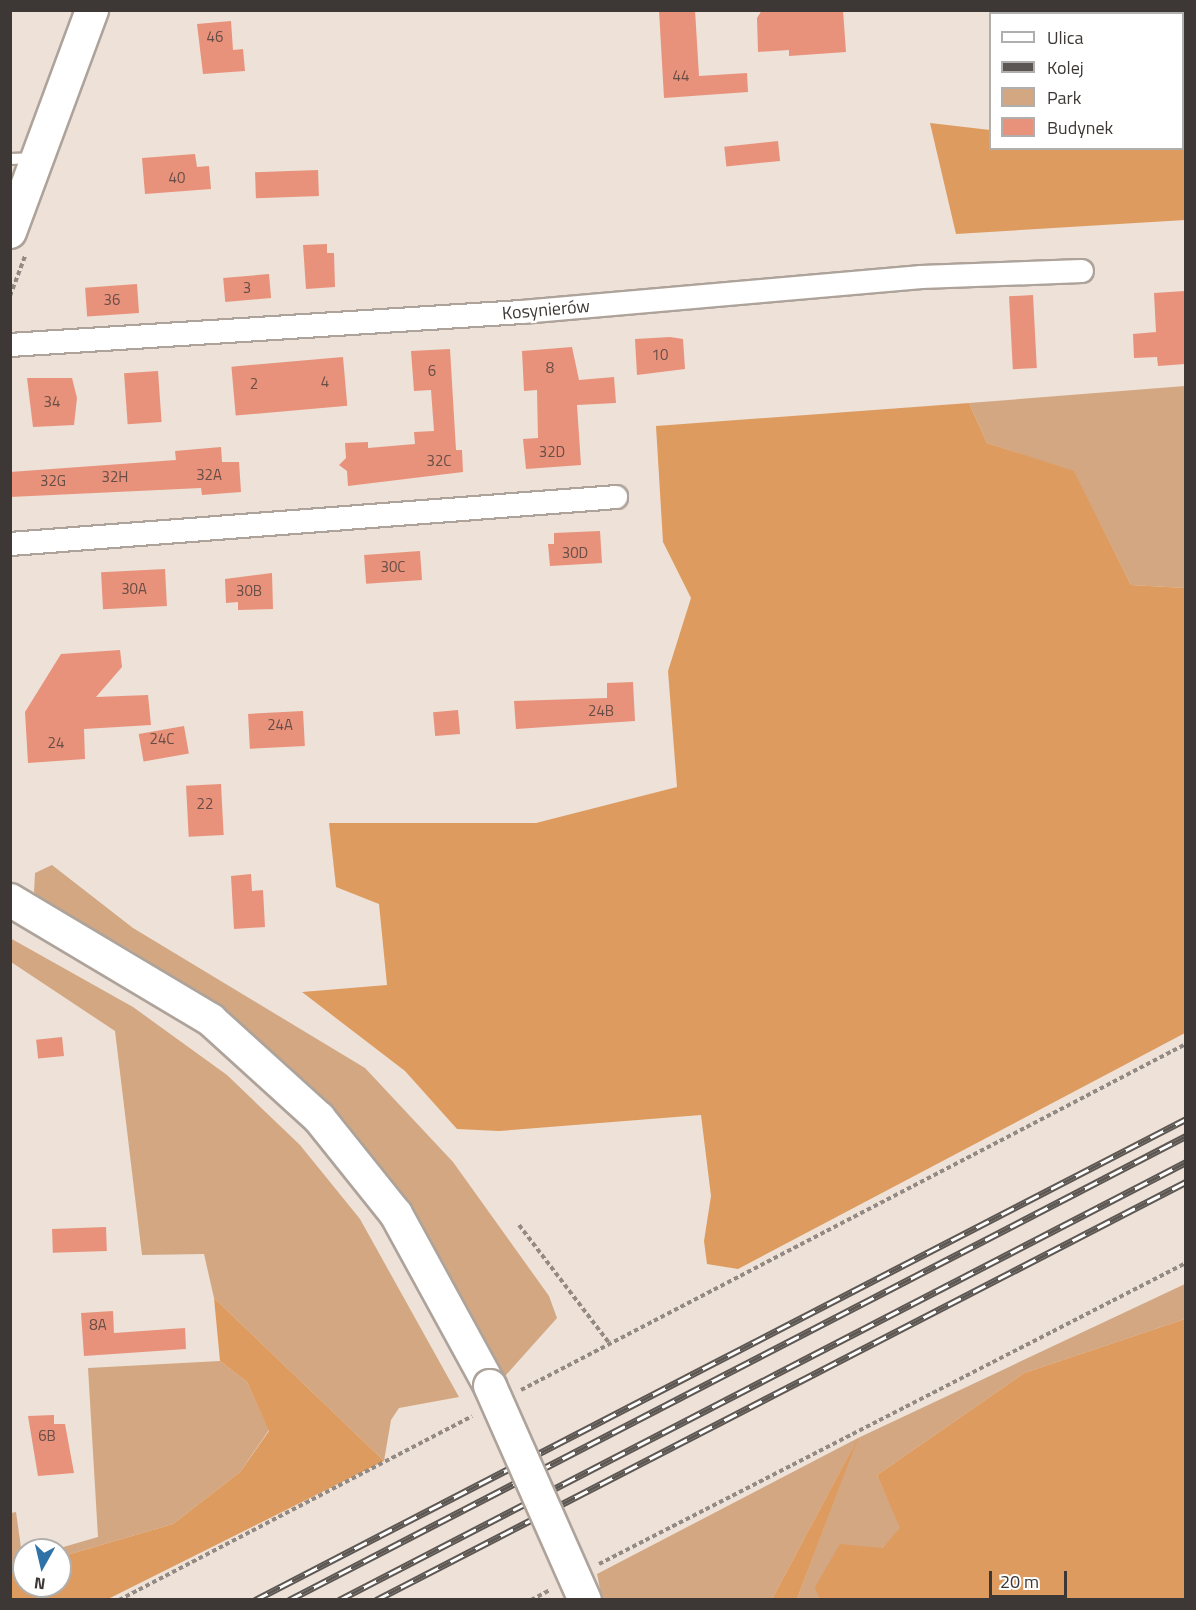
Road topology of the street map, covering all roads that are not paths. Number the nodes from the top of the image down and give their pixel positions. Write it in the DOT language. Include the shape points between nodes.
graph roads {
  1 [pos="92,10"];
  2 [pos="24,158"];
  3 [pos="10,232"];
  4 [pos="1082,272"];
  5 [pos="10,345"];
  6 [pos="616,497"];
  7 [pos="10,544"];
  8 [pos="10,900"];
  9 [pos="574,1591"];
  1 -- 2 [label="street"];
  2 -- 3 [label="street"];
  4 -- 5 [label="street, Kosynierów" via="921,277 522,312"];
  6 -- 7 [label="street"];
  8 -- 9 [label="street, bridge" via="211,1020 319,1118 396,1214 504,1389"];
}
